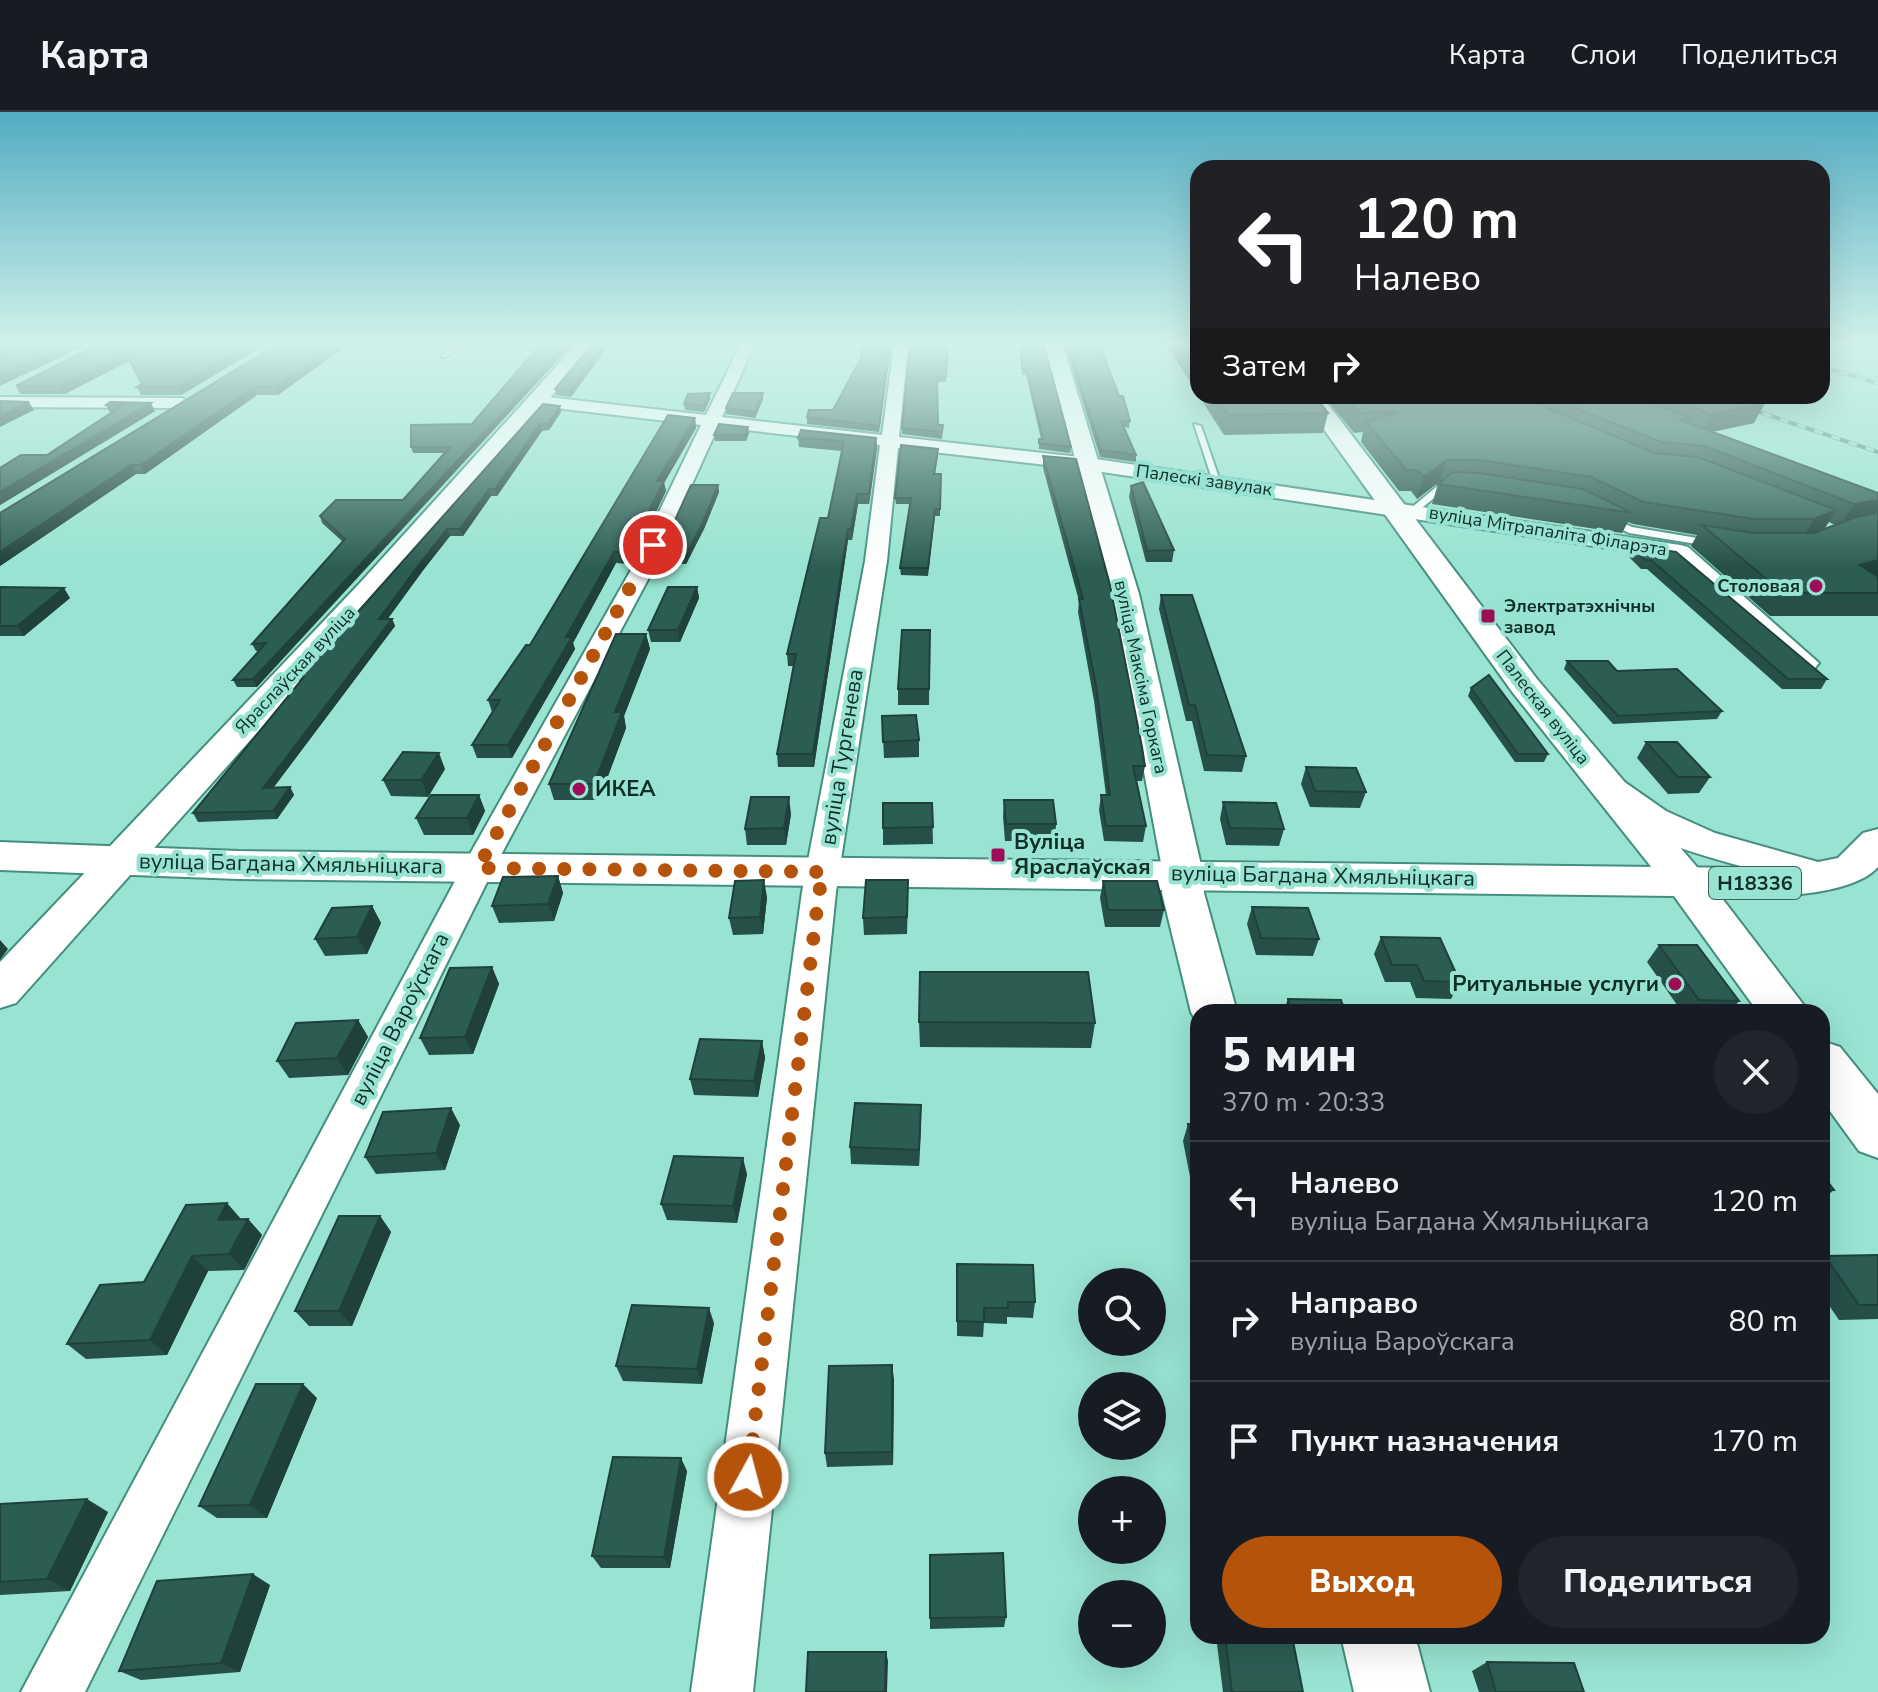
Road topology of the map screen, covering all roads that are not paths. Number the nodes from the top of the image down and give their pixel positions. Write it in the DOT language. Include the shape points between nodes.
graph roads {
  1 [pos="521,420"];
  2 [pos="698,420"];
  3 [pos="892,420"];
  4 [pos="1076,420"];
  5 [pos="1330,420"];
  6 [pos="709,421"];
  7 [pos="1197,426"];
  8 [pos="890,439"];
  9 [pos="1089,464"];
  10 [pos="1218,482"];
  11 [pos="1472,487"];
  12 [pos="1403,508"];
  13 [pos="1591,510"];
  14 [pos="1727,545"];
  15 [pos="1806,663"];
  16 [pos="1609,789"];
  17 [pos="1878,842"];
  18 [pos="0,856"];
  19 [pos="120,860"];
  20 [pos="478,868"];
  21 [pos="824,872"];
  22 [pos="1183,874"];
  23 [pos="1822,876"];
  24 [pos="1687,883"];
  25 [pos="0,991"];
  26 [pos="1212,1004"];
  27 [pos="1779,1004"];
  28 [pos="1830,1072"];
  29 [pos="1878,1135"];
  30 [pos="1380,1644"];
  31 [pos="52,1692"];
  32 [pos="722,1692"];
  33 [pos="1392,1692"];
  1 -- 19 [label="street, Яраслаўская вуліца"];
  2 -- 6 [label="street, Палескі завулак"];
  3 -- 8 [label="street, вуліца Тургенева"];
  4 -- 9 [label="street, вуліца Максіма Горкага"];
  5 -- 12 [label="main road, Палеская вуліца"];
  6 -- 8 [label="street, Палескі завулак"];
  6 -- 20 [label="street, вуліца Вароўскага" via="642,570"];
  7 -- 10 [label="lane"];
  8 -- 9 [label="street, Палескі завулак"];
  8 -- 21 [label="street, вуліца Тургенева" via="876,561"];
  9 -- 10 [label="street, Палескі завулак"];
  9 -- 22 [label="street, вуліца Максіма Горкага" via="1125,594"];
  10 -- 12 [label="street, Палескі завулак"];
  11 -- 12 [label="lane" via="1443,486"];
  12 -- 15 [label="street, вуліца Мітрапаліта Філарэта" via="1680,552"];
  12 -- 16 [label="main road, Палеская вуліца" via="1525,686"];
  13 -- 14 [label="lane" via="1629,530"];
  16 -- 23 [label="main road" via="1652,820 1701,842"];
  16 -- 24 [label="main road, Палеская вуліца"];
  17 -- 23 [label="main road, Н18336" via="1853,868"];
  18 -- 19 [label="main road, вуліца Багдана Хмяльніцкага"];
  19 -- 20 [label="main road, вуліца Багдана Хмяльніцкага"];
  19 -- 25 [label="street, Яраслаўская вуліца"];
  20 -- 21 [label="main road, вуліца Багдана Хмяльніцкага"];
  20 -- 31 [label="street, вуліца Вароўскага"];
  21 -- 22 [label="main road, вуліца Багдана Хмяльніцкага"];
  21 -- 32 [label="street, вуліца Тургенева"];
  22 -- 24 [label="main road, вуліца Багдана Хмяльніцкага"];
  22 -- 26 [label="street, вуліца Максіма Горкага" via="1183,893"];
  23 -- 24 [label="main road, Н18336"];
  24 -- 27 [label="main road, Палеская вуліца"];
  28 -- 29 [label="main road"];
  30 -- 33 [label="street"];
}
